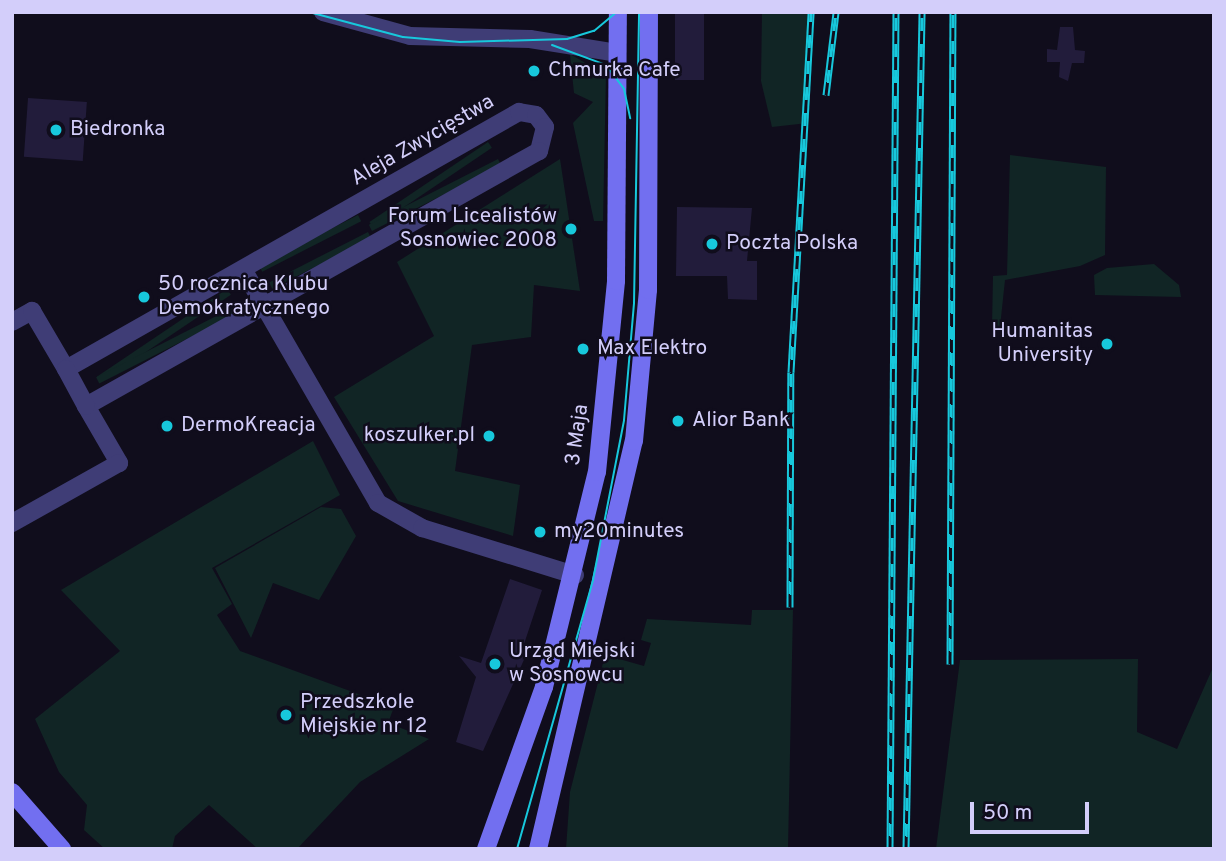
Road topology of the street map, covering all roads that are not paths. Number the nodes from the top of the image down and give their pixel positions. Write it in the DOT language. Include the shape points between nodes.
graph roads {
  1 [pos="323,12"];
  2 [pos="618,12"];
  3 [pos="649,12"];
  4 [pos="617,53"];
  5 [pos="244,271"];
  6 [pos="262,306"];
  7 [pos="12,322"];
  8 [pos="66,369"];
  9 [pos="86,406"];
  10 [pos="12,523"];
  11 [pos="575,575"];
  12 [pos="12,792"];
  13 [pos="62,849"];
  14 [pos="486,849"];
  15 [pos="538,849"];
  1 -- 4 [label="street" via="410,36 530,39"];
  2 -- 4 [label="main road, 3 Maja"];
  3 -- 15 [label="main road" via="648,290 634,441"];
  4 -- 11 [label="main road, 3 Maja" via="610,369"];
  5 -- 6 [label="street"];
  5 -- 6 [label="street, Aleja Zwycięstwa" via="519,113 544,124 539,150"];
  5 -- 8 [label="street, Aleja Zwycięstwa"];
  6 -- 9 [label="street, Aleja Zwycięstwa"];
  6 -- 11 [label="street" via="367,486 392,515"];
  7 -- 8 [label="street" via="32,311"];
  8 -- 9 [label="street"];
  9 -- 10 [label="street" via="119,463"];
  11 -- 14 [label="main road, 3 Maja" via="528,736"];
  12 -- 13 [label="main road"];
}
